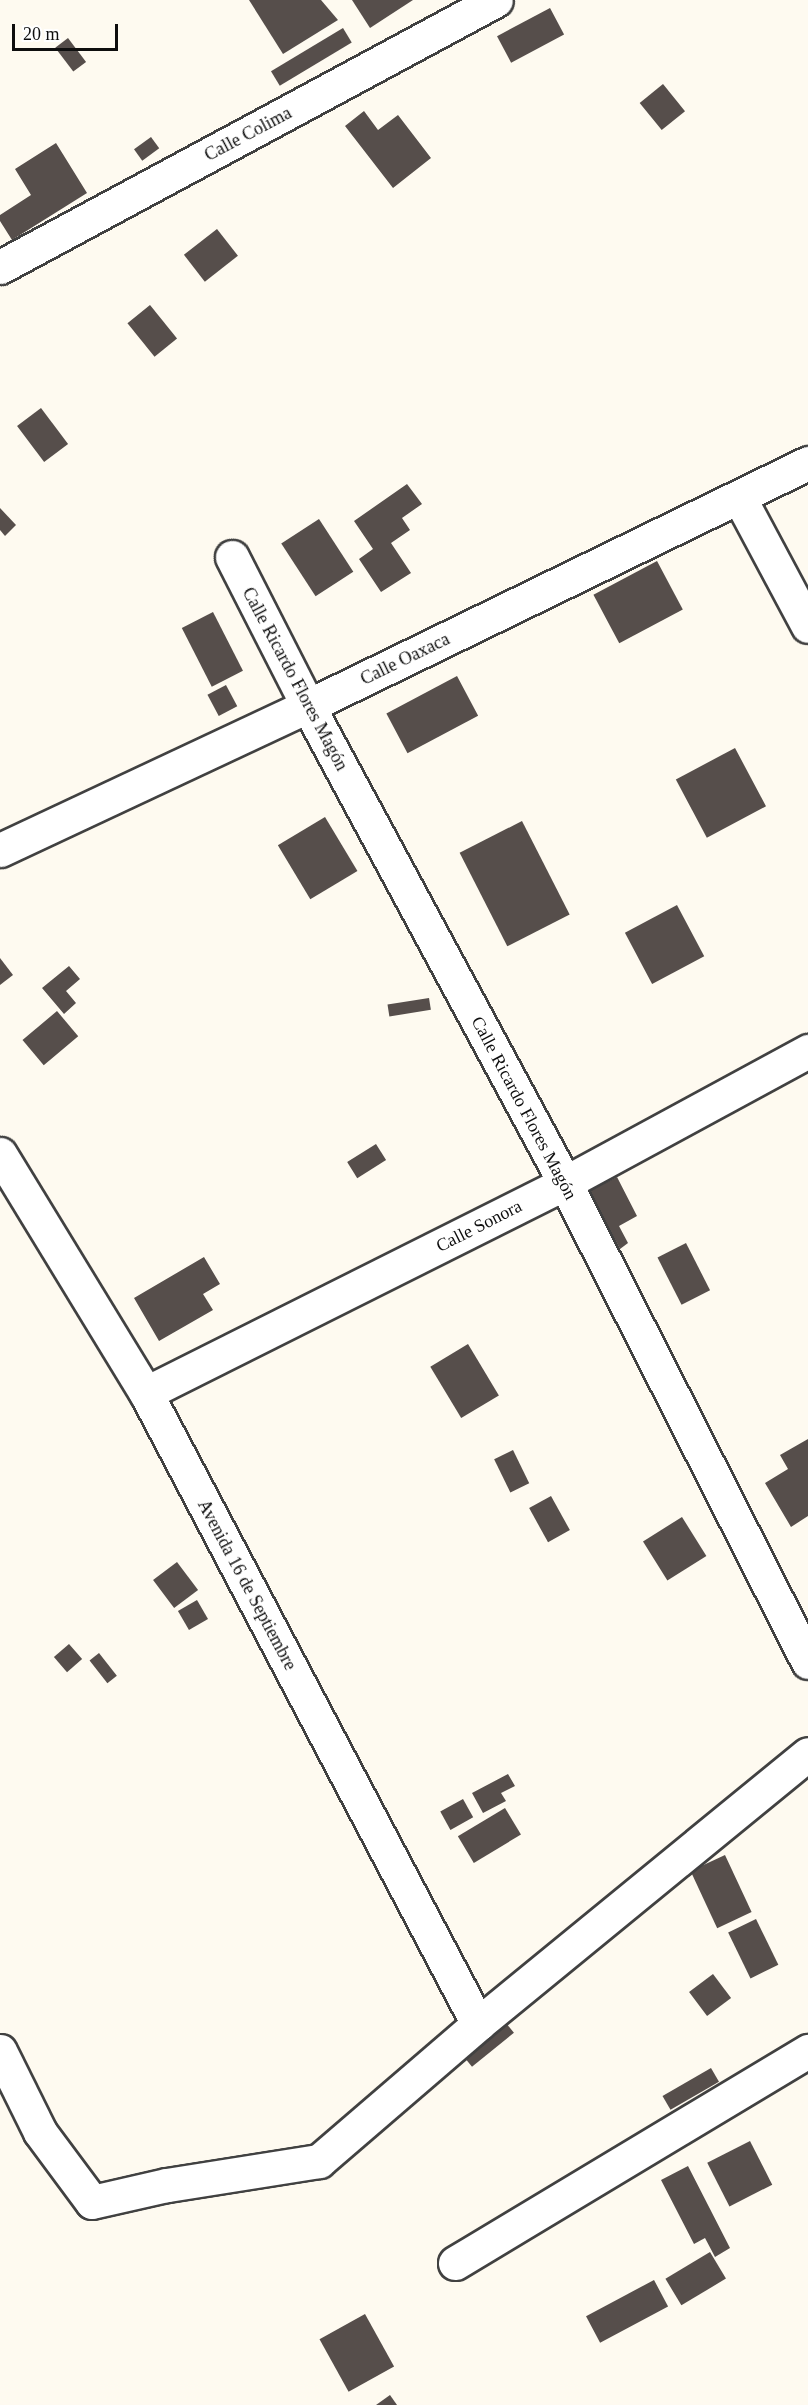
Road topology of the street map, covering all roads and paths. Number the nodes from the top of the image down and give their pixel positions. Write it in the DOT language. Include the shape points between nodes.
graph roads {
  1 [pos="496,0"];
  2 [pos="0,267"];
  3 [pos="808,463"];
  4 [pos="739,497"];
  5 [pos="232,557"];
  6 [pos="808,626"];
  7 [pos="308,706"];
  8 [pos="0,850"];
  9 [pos="808,1051"];
  10 [pos="0,1154"];
  11 [pos="565,1183"];
  12 [pos="146,1393"];
  13 [pos="808,1662"];
  14 [pos="808,1754"];
  15 [pos="478,2024"];
  16 [pos="0,2050"];
  17 [pos="808,2051"];
  18 [pos="455,2263"];
  1 -- 2 [label="street, Calle Colima"];
  3 -- 4 [label="street, Calle Oaxaca"];
  4 -- 6 [label="street"];
  4 -- 7 [label="street, Calle Oaxaca"];
  5 -- 7 [label="street, Calle Ricardo Flores Magón"];
  7 -- 8 [label="street, Calle Oaxaca"];
  7 -- 11 [label="street, Calle Ricardo Flores Magón"];
  9 -- 11 [label="street, Calle Sonora"];
  10 -- 12 [label="street, Avenida 16 de Septiembre"];
  11 -- 12 [label="street, Calle Sonora"];
  11 -- 13 [label="street, Calle Ricardo Flores Magón"];
  12 -- 15 [label="street, Avenida 16 de Septiembre"];
  14 -- 15 [label="street"];
  15 -- 16 [label="street" via="319,2161 167,2185 92,2202 40,2132"];
  17 -- 18 [label="street"];
}
